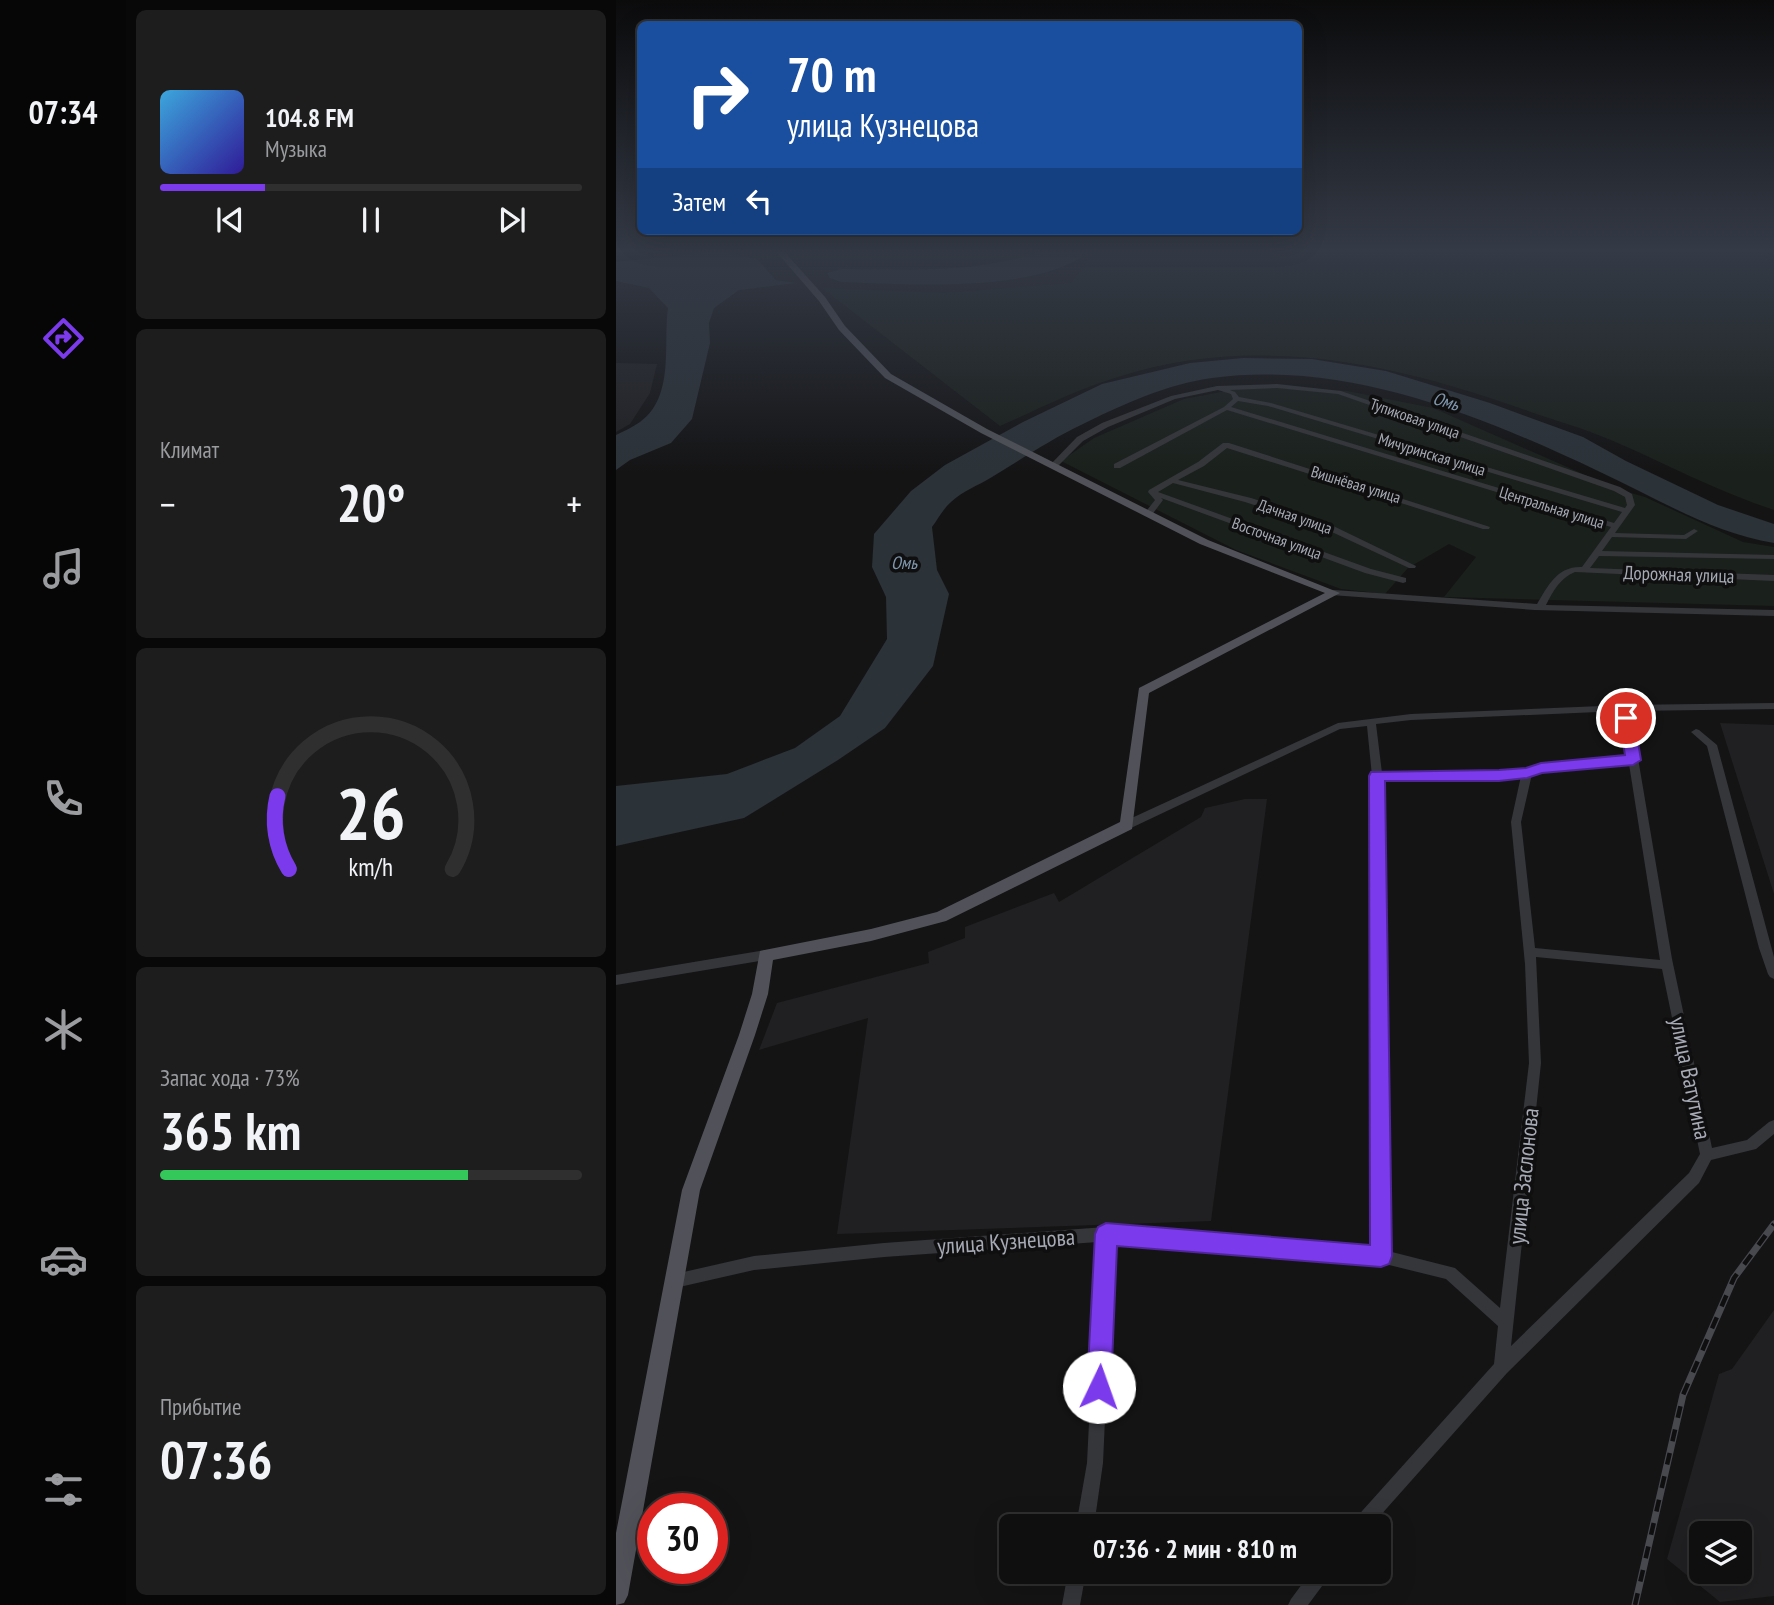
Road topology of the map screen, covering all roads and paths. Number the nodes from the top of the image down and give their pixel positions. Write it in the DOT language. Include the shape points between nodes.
graph roads {
  1 [pos="839,324"];
  2 [pos="1217,388"];
  3 [pos="1237,399"];
  4 [pos="1226,408"];
  5 [pos="1051,466"];
  6 [pos="1117,466"];
  7 [pos="1172,481"];
  8 [pos="1152,492"];
  9 [pos="1626,511"];
  10 [pos="1148,514"];
  11 [pos="1615,526"];
  12 [pos="1486,527"];
  13 [pos="1694,531"];
  14 [pos="1609,535"];
  15 [pos="1596,553"];
  16 [pos="1774,557"];
  17 [pos="1412,566"];
  18 [pos="1584,570"];
  19 [pos="1774,578"];
  20 [pos="1403,580"];
  21 [pos="1334,593"];
  22 [pos="1540,607"];
  23 [pos="1774,613"];
  24 [pos="1774,706"];
  25 [pos="1625,708"];
  26 [pos="1371,721"];
  27 [pos="1696,732"];
  28 [pos="1633,760"];
  29 [pos="1527,773"];
  30 [pos="1377,776"];
  31 [pos="1127,825"];
  32 [pos="1529,952"];
  33 [pos="766,955"];
  34 [pos="1667,965"];
  35 [pos="1774,974"];
  36 [pos="616,980"];
  37 [pos="1774,1126"];
  38 [pos="1707,1155"];
  39 [pos="1106,1234"];
  40 [pos="1381,1256"];
  41 [pos="675,1281"];
  42 [pos="1506,1323"];
  43 [pos="1502,1367"];
  44 [pos="1087,1514"];
  45 [pos="1371,1514"];
  46 [pos="1075,1584"];
  47 [pos="1313,1584"];
  48 [pos="616,1595"];
  49 [pos="1072,1605"];
  50 [pos="1297,1605"];
  1 -- 5 [label="main road" via="888,376"];
  2 -- 3 [label="street, Мичуринская улица"];
  2 -- 5 [label="street, Тупиковая улица" via="1173,397 1105,425 1080,439"];
  2 -- 9 [label="street, Тупиковая улица" via="1277,386 1339,392 1617,489 1629,496 1631,505"];
  3 -- 4 [label="street"];
  3 -- 9 [label="street, Мичуринская улица" via="1269,404"];
  4 -- 6 [label="street"];
  4 -- 11 [label="street, Центральная улица"];
  5 -- 10 [label="main road"];
  7 -- 8 [label="street"];
  7 -- 12 [label="street, Вишнёвая улица" via="1226,444"];
  7 -- 17 [label="street, Дачная улица" via="1322,524"];
  8 -- 10 [label="street" via="1159,500"];
  8 -- 20 [label="street, Восточная улица"];
  9 -- 11 [label="street"];
  10 -- 21 [label="main road" via="1203,542"];
  11 -- 14 [label="street"];
  13 -- 14 [label="street" via="1686,537"];
  14 -- 15 [label="street"];
  15 -- 16 [label="street"];
  15 -- 18 [label="street"];
  18 -- 19 [label="street, Дорожная улица"];
  18 -- 22 [label="street" via="1562,573"];
  21 -- 22 [label="street"];
  21 -- 31 [label="main road" via="1143,691"];
  22 -- 23 [label="street"];
  24 -- 25 [label="street"];
  25 -- 26 [label="street"];
  25 -- 28 [label="street, улица Ватутина"];
  26 -- 30 [label="street"];
  26 -- 31 [label="street" via="1338,726 1304,740"];
  27 -- 35 [label="street" via="1712,745"];
  28 -- 29 [label="street"];
  28 -- 34 [label="street, улица Ватутина"];
  29 -- 30 [label="street"];
  29 -- 32 [label="street, улица Заслонова" via="1516,822"];
  30 -- 40 [label="street"];
  31 -- 33 [label="main road" via="941,917"];
  32 -- 34 [label="street"];
  32 -- 42 [label="street, улица Заслонова" via="1535,1063"];
  33 -- 36 [label="street"];
  33 -- 41 [label="main road" via="753,1014 691,1190"];
  34 -- 38 [label="street, улица Ватутина"];
  37 -- 38 [label="street" via="1751,1145"];
  38 -- 43 [label="street, улица Ватутина" via="1685,1187"];
  39 -- 40 [label="street, улица Кузнецова"];
  39 -- 41 [label="street, улица Кузнецова" via="754,1263"];
  39 -- 44 [label="street" via="1095,1463"];
  40 -- 42 [label="street, улица Кузнецова" via="1450,1273"];
  41 -- 48 [label="main road"];
  42 -- 43 [label="street, улица Заслонова"];
  43 -- 45 [label="street"];
  46 -- 49 [label="street"];
  47 -- 50 [label="street"];
}
